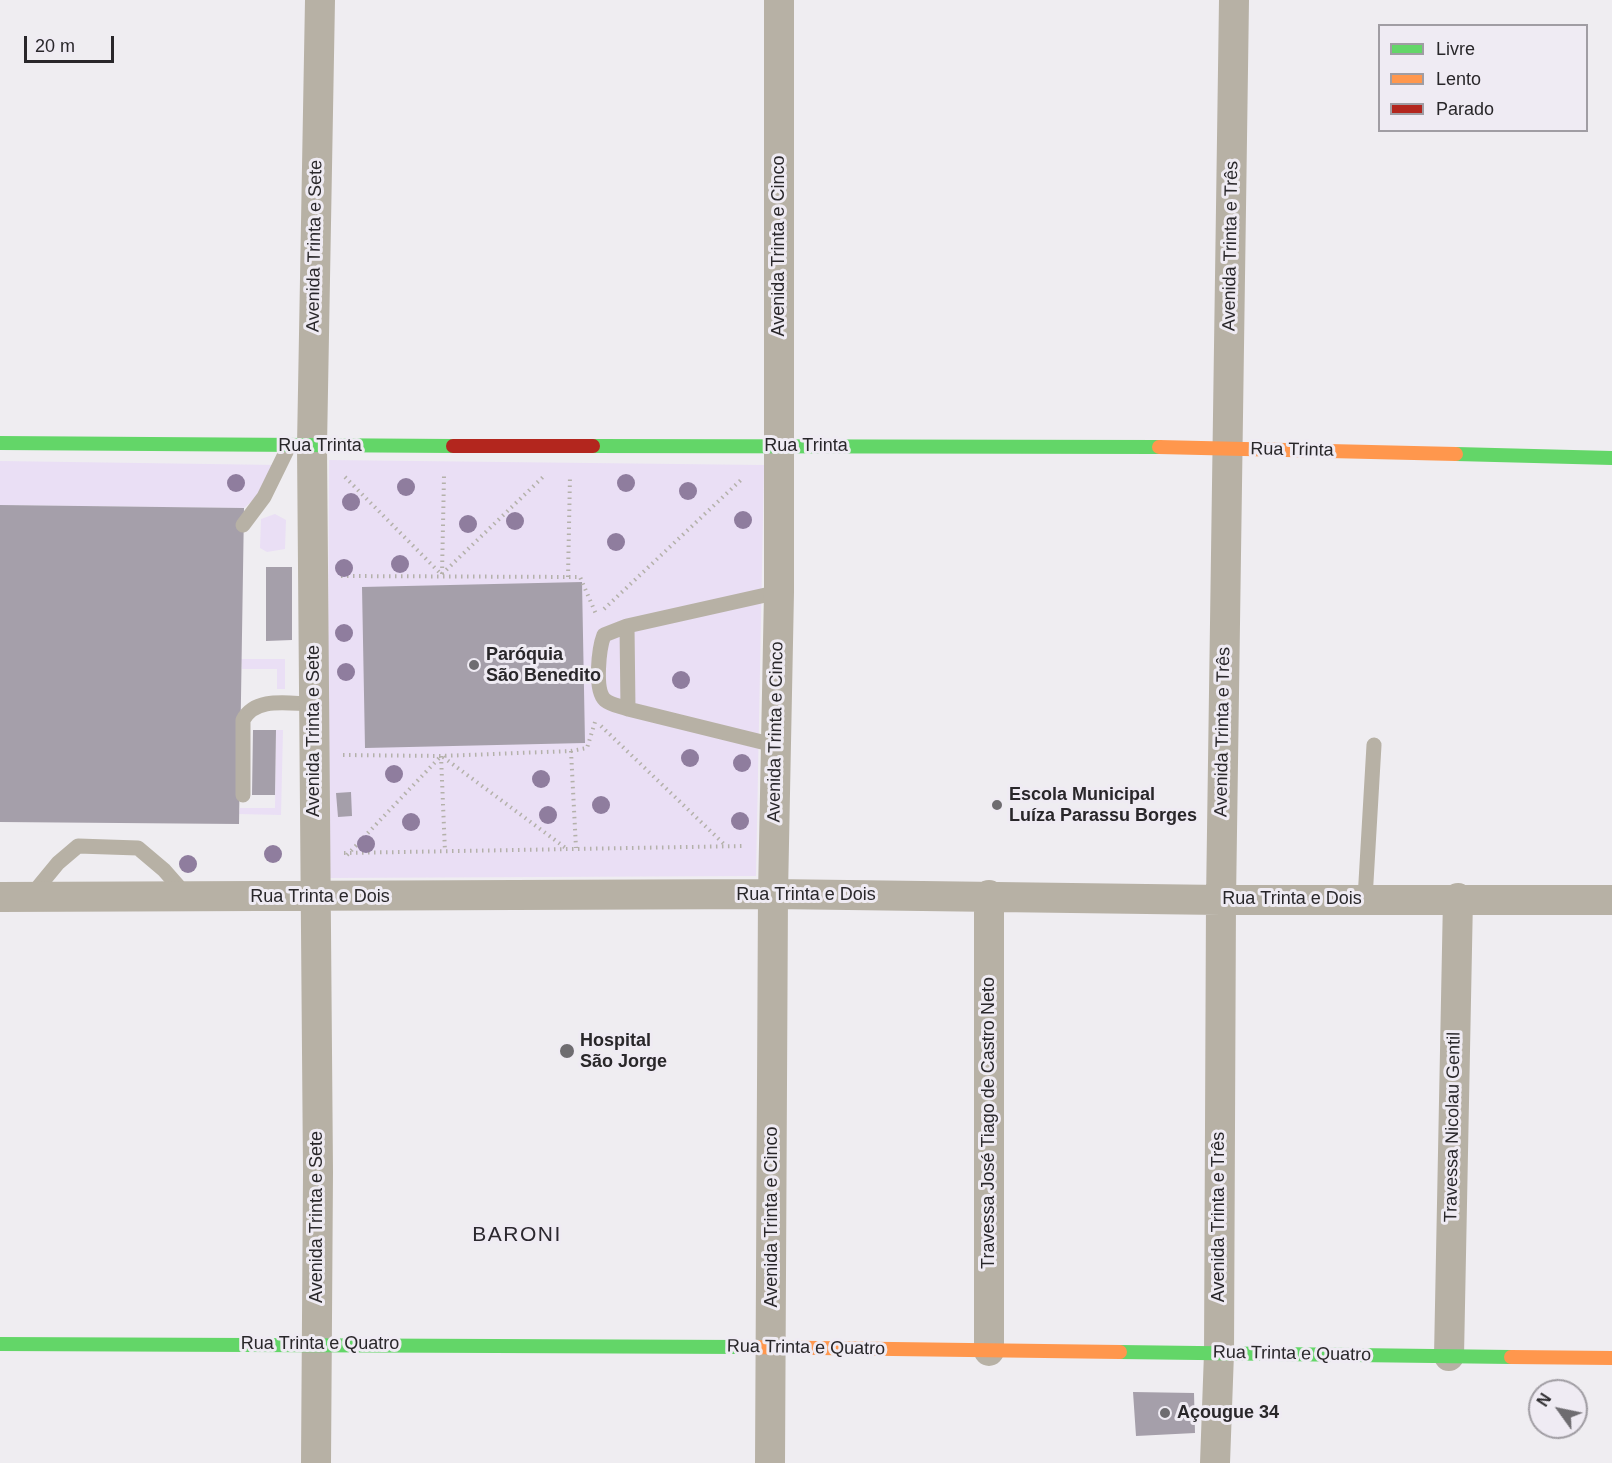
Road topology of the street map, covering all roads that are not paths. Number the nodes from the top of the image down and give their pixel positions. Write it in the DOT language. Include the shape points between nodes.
graph roads {
  1 [pos="320,0"];
  2 [pos="779,0"];
  3 [pos="1234,0"];
  4 [pos="0,443"];
  5 [pos="300,446"];
  6 [pos="779,446"];
  7 [pos="1228,449"];
  8 [pos="1612,458"];
  9 [pos="243,525"];
  10 [pos="779,592"];
  11 [pos="627,626"];
  12 [pos="313,704"];
  13 [pos="628,709"];
  14 [pos="774,745"];
  15 [pos="1374,745"];
  16 [pos="243,795"];
  17 [pos="772,894"];
  18 [pos="989,895"];
  19 [pos="0,897"];
  20 [pos="30,897"];
  21 [pos="188,897"];
  22 [pos="314,897"];
  23 [pos="1458,898"];
  24 [pos="1365,899"];
  25 [pos="1221,900"];
  26 [pos="1612,900"];
  27 [pos="0,1344"];
  28 [pos="316,1344"];
  29 [pos="772,1347"];
  30 [pos="989,1352"];
  31 [pos="1219,1353"];
  32 [pos="1449,1356"];
  33 [pos="1612,1358"];
  34 [pos="316,1463"];
  35 [pos="770,1463"];
  36 [pos="1215,1463"];
  1 -- 5 [label="street, Avenida Trinta e Sete"];
  2 -- 6 [label="street, Avenida Trinta e Cinco"];
  3 -- 7 [label="street, Avenida Trinta e Três"];
  4 -- 5 [label="street, Rua Trinta"];
  5 -- 6 [label="street, Rua Trinta"];
  5 -- 9 [label="lane"];
  5 -- 12 [label="street, Avenida Trinta e Sete"];
  6 -- 7 [label="street, Rua Trinta"];
  6 -- 10 [label="street, Avenida Trinta e Cinco"];
  7 -- 8 [label="street, Rua Trinta"];
  7 -- 25 [label="street, Avenida Trinta e Três"];
  10 -- 11 [label="lane"];
  10 -- 14 [label="street, Avenida Trinta e Cinco"];
  11 -- 13 [label="lane"];
  11 -- 13 [label="lane" via="604,635 600,645 599,691 604,699"];
  12 -- 16 [label="lane" via="258,704 248,711 243,720"];
  12 -- 22 [label="street, Avenida Trinta e Sete"];
  13 -- 14 [label="lane"];
  14 -- 17 [label="street, Avenida Trinta e Cinco"];
  15 -- 24 [label="lane"];
  17 -- 18 [label="street, Rua Trinta e Dois"];
  17 -- 22 [label="street, Rua Trinta e Dois"];
  17 -- 29 [label="street, Avenida Trinta e Cinco"];
  18 -- 25 [label="street, Rua Trinta e Dois"];
  18 -- 30 [label="street, Travessa José Tiago de Castro Neto"];
  19 -- 20 [label="street, Rua Trinta e Dois"];
  20 -- 21 [label="street, Rua Trinta e Dois"];
  20 -- 21 [label="lane" via="58,862 78,846 138,848"];
  21 -- 22 [label="street, Rua Trinta e Dois"];
  22 -- 28 [label="street, Avenida Trinta e Sete"];
  23 -- 24 [label="street, Rua Trinta e Dois"];
  23 -- 26 [label="street, Rua Trinta e Dois"];
  23 -- 32 [label="street, Travessa Nicolau Gentil"];
  24 -- 25 [label="street, Rua Trinta e Dois"];
  25 -- 31 [label="street, Avenida Trinta e Três"];
  27 -- 28 [label="street, Rua Trinta e Quatro"];
  28 -- 29 [label="street, Rua Trinta e Quatro"];
  28 -- 34 [label="street, Avenida Trinta e Sete"];
  29 -- 30 [label="street, Rua Trinta e Quatro"];
  29 -- 35 [label="street, Avenida Trinta e Cinco"];
  30 -- 31 [label="street, Rua Trinta e Quatro"];
  31 -- 32 [label="street, Rua Trinta e Quatro"];
  31 -- 36 [label="street, Avenida Trinta e Três"];
  32 -- 33 [label="street, Rua Trinta e Quatro"];
}
